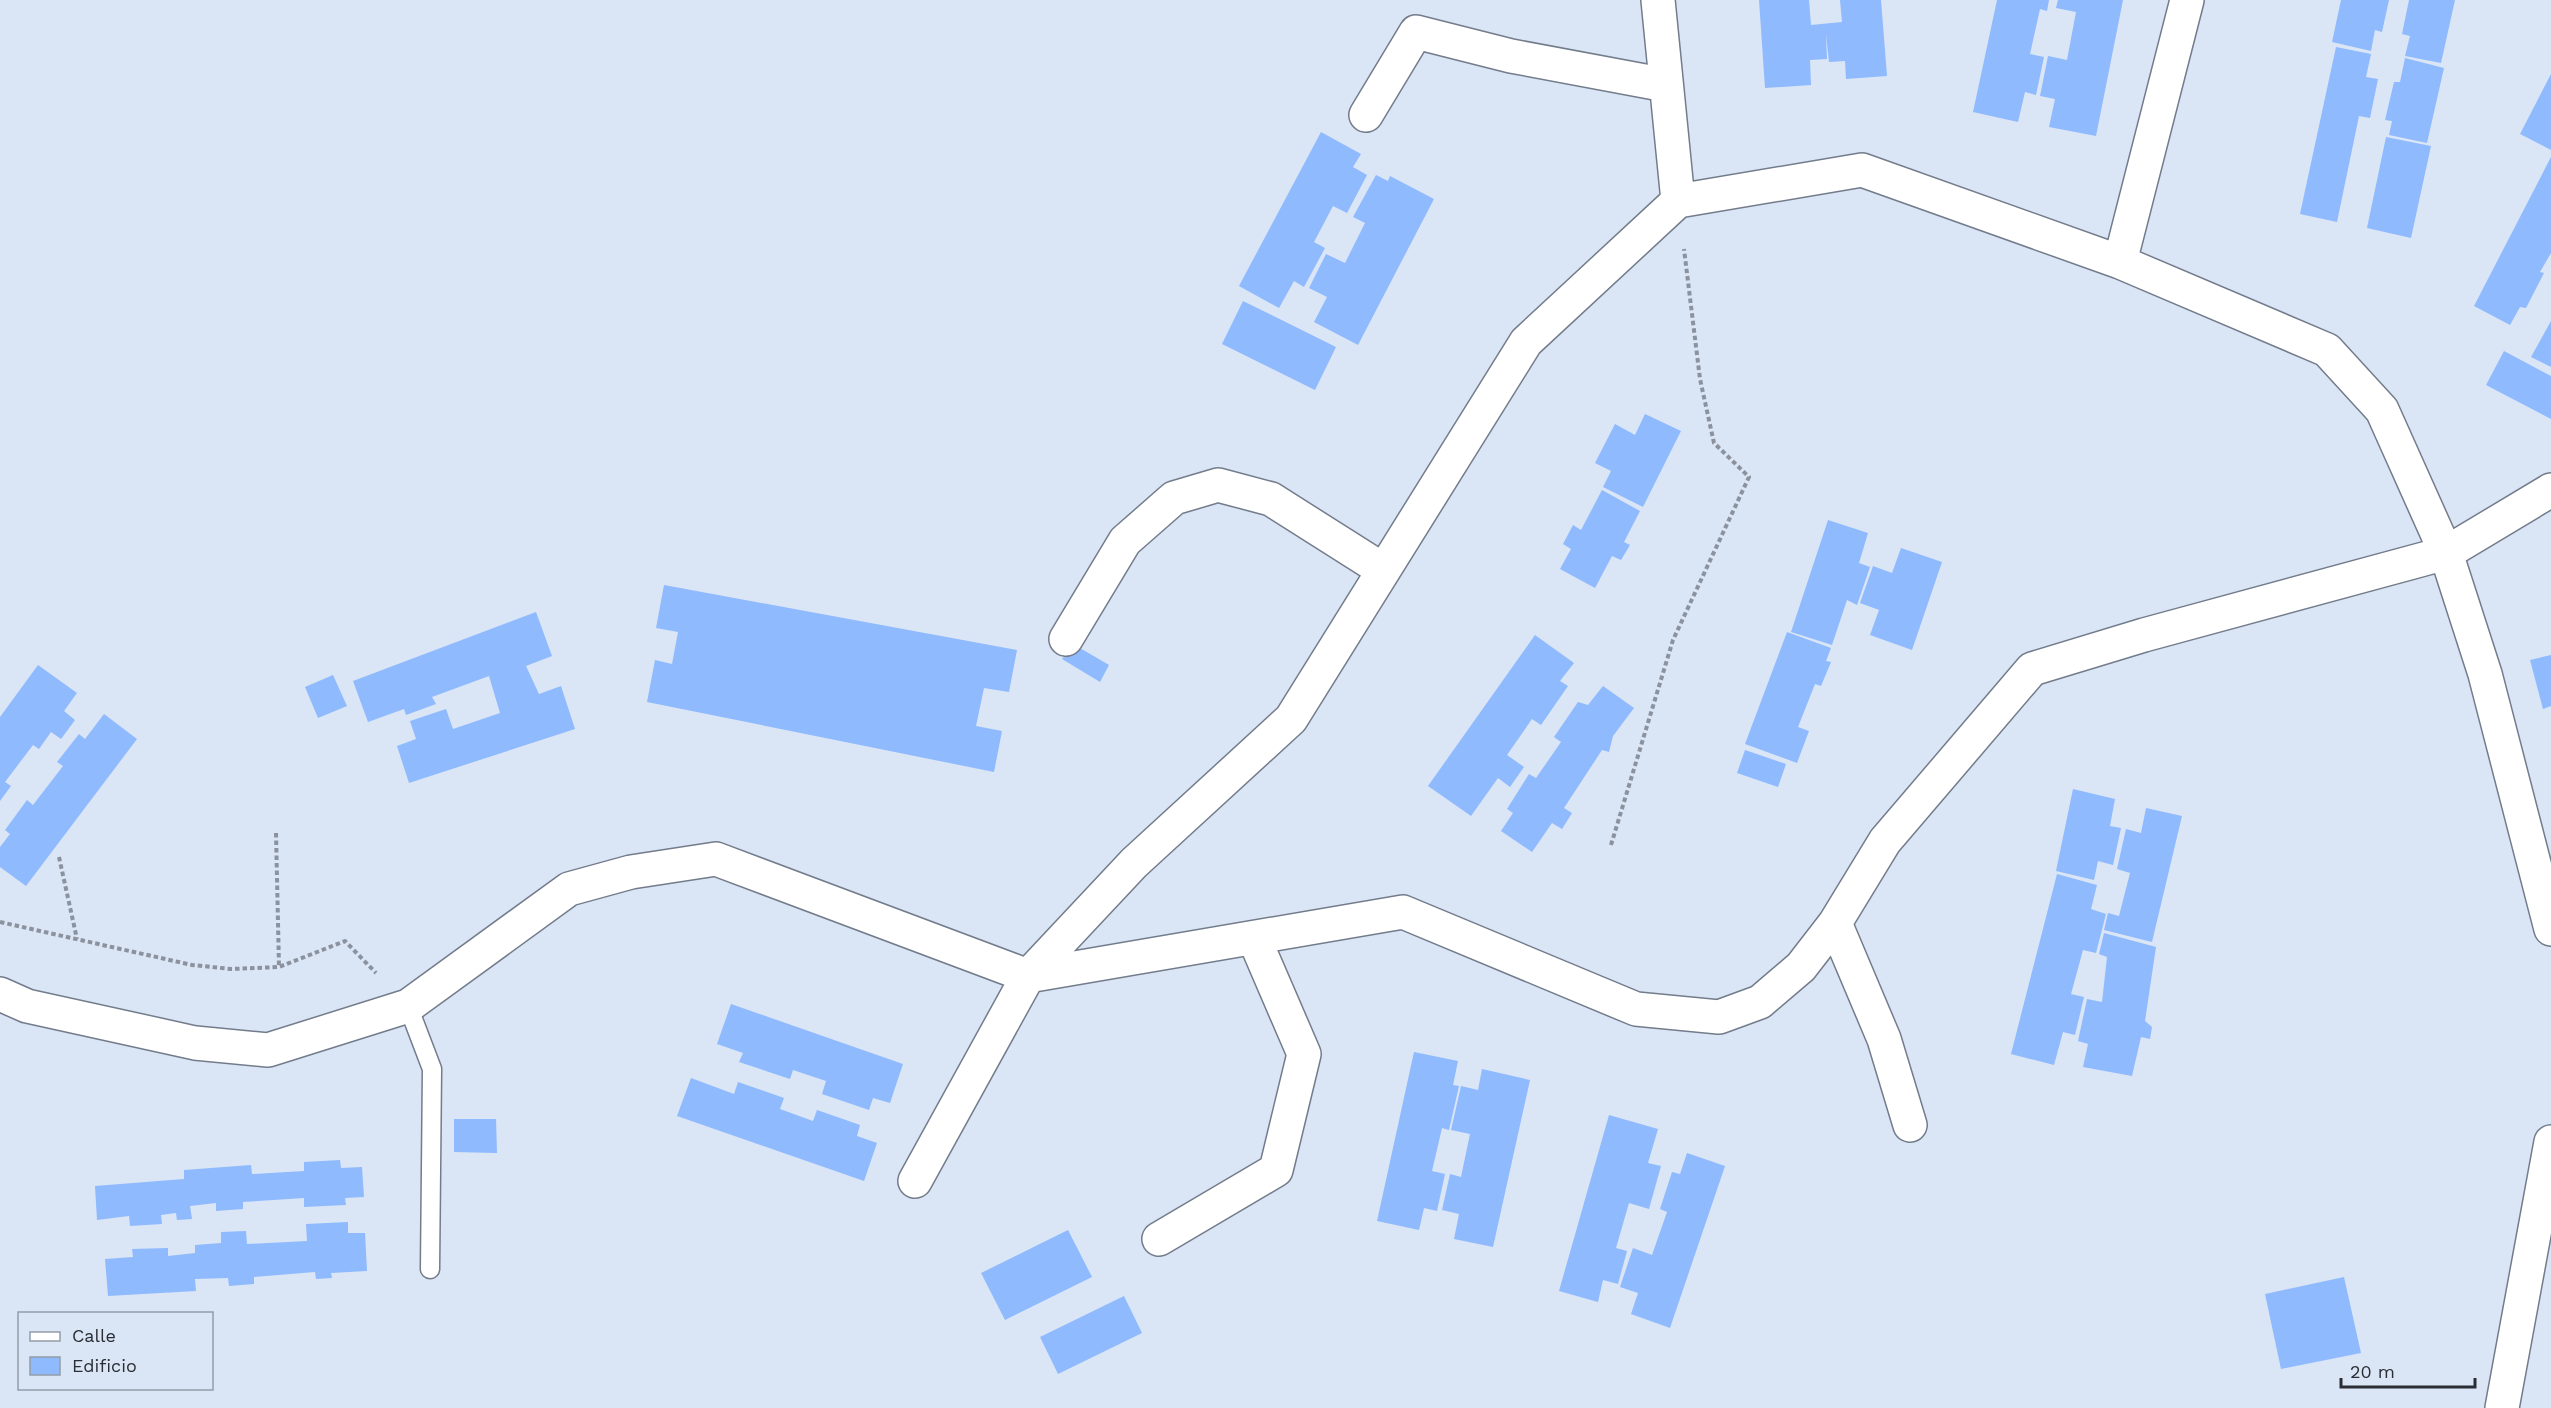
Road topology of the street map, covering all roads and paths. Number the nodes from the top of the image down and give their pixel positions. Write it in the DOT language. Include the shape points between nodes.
graph roads {
  1 [pos="1658,0"];
  2 [pos="2187,0"];
  3 [pos="1666,85"];
  4 [pos="1366,115"];
  5 [pos="1678,201"];
  6 [pos="2120,262"];
  7 [pos="2551,490"];
  8 [pos="2446,553"];
  9 [pos="1383,570"];
  10 [pos="1066,639"];
  11 [pos="276,833"];
  12 [pos="1611,845"];
  13 [pos="59,857"];
  14 [pos="0,922"];
  15 [pos="1835,923"];
  16 [pos="2551,930"];
  17 [pos="1254,938"];
  18 [pos="77,939"];
  19 [pos="279,967"];
  20 [pos="1028,976"];
  21 [pos="0,994"];
  22 [pos="408,1006"];
  23 [pos="1910,1125"];
  24 [pos="2551,1142"];
  25 [pos="915,1181"];
  26 [pos="1159,1239"];
  27 [pos="430,1269"];
  28 [pos="2502,1408"];
  1 -- 3 [label="street"];
  2 -- 6 [label="street"];
  3 -- 4 [label="street" via="1511,56 1416,32"];
  3 -- 5 [label="street"];
  5 -- 6 [label="street" via="1862,170"];
  5 -- 9 [label="street" via="1526,342"];
  5 -- 12 [label="path" via="1700,379 1714,443 1749,477 1673,640"];
  6 -- 8 [label="street" via="2327,350 2382,410"];
  7 -- 8 [label="street"];
  8 -- 15 [label="street" via="2032,669 1885,841"];
  8 -- 16 [label="street" via="2485,674"];
  9 -- 10 [label="street" via="1271,499 1218,485 1174,498 1125,541"];
  9 -- 20 [label="street" via="1291,719 1134,862"];
  11 -- 19 [label="path"];
  13 -- 18 [label="path"];
  14 -- 18 [label="path"];
  15 -- 17 [label="street" via="1801,967 1760,1002 1719,1017 1636,1009 1403,912"];
  15 -- 23 [label="street" via="1884,1039"];
  17 -- 20 [label="street"];
  17 -- 26 [label="street" via="1304,1054 1276,1170"];
  18 -- 19 [label="path" via="192,965 231,969"];
  19 -- 22 [label="path" via="345,941"];
  20 -- 22 [label="street" via="716,859 631,872 569,889"];
  20 -- 25 [label="street"];
  21 -- 22 [label="street" via="27,1006 195,1043 268,1050"];
  22 -- 27 [label="lane" via="432,1069"];
  24 -- 28 [label="street"];
}
